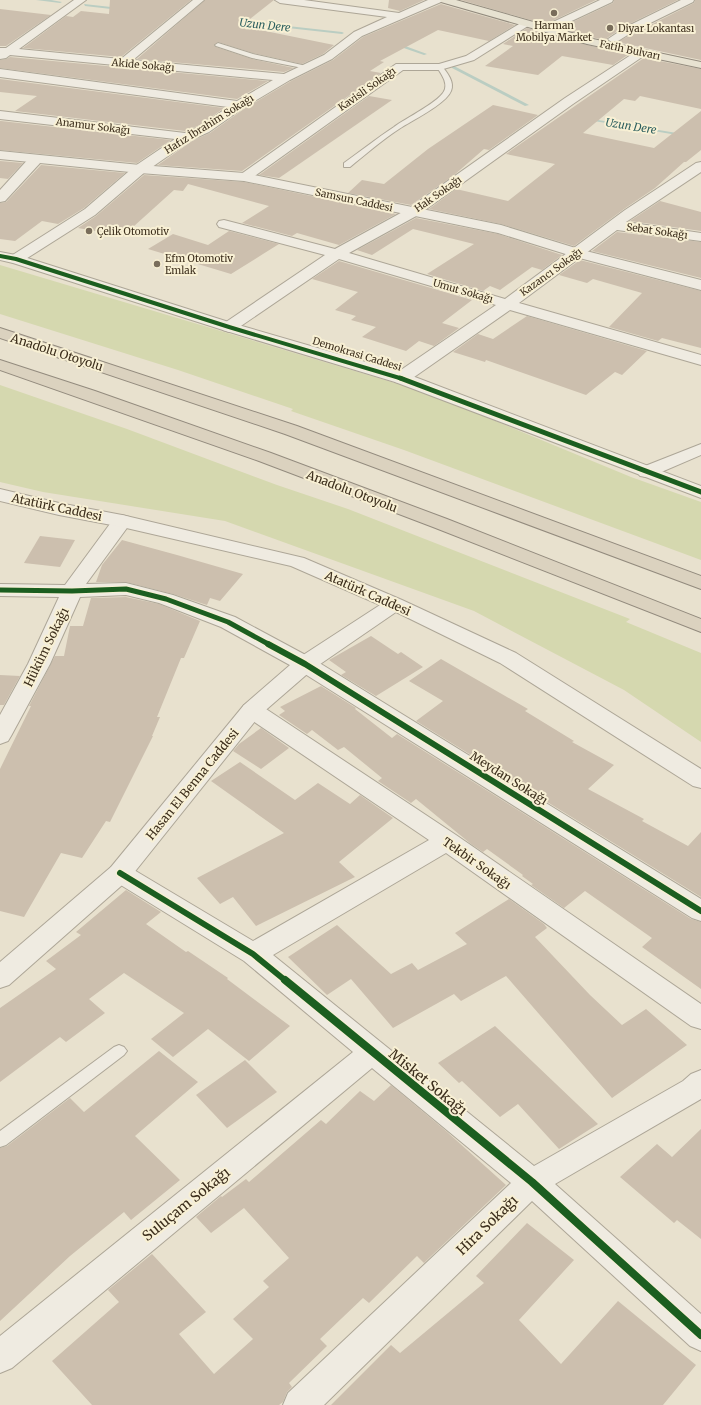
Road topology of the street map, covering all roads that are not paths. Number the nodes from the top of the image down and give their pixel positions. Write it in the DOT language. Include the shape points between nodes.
graph roads {
  1 [pos="81,0"];
  2 [pos="199,0"];
  3 [pos="280,0"];
  4 [pos="437,0"];
  5 [pos="445,0"];
  6 [pos="474,0"];
  7 [pos="608,0"];
  8 [pos="689,0"];
  9 [pos="402,16"];
  10 [pos="524,24"];
  11 [pos="557,24"];
  12 [pos="614,39"];
  13 [pos="218,45"];
  14 [pos="641,53"];
  15 [pos="3,54"];
  16 [pos="701,56"];
  17 [pos="123,63"];
  18 [pos="701,65"];
  19 [pos="308,67"];
  20 [pos="440,67"];
  21 [pos="0,73"];
  22 [pos="286,78"];
  23 [pos="239,105"];
  24 [pos="0,115"];
  25 [pos="187,137"];
  26 [pos="0,154"];
  27 [pos="36,159"];
  28 [pos="347,165"];
  29 [pos="701,166"];
  30 [pos="140,169"];
  31 [pos="244,177"];
  32 [pos="0,198"];
  33 [pos="413,212"];
  34 [pos="224,224"];
  35 [pos="614,225"];
  36 [pos="701,237"];
  37 [pos="577,253"];
  38 [pos="337,254"];
  39 [pos="0,256"];
  40 [pos="16,259"];
  41 [pos="701,285"];
  42 [pos="508,304"];
  43 [pos="229,327"];
  44 [pos="0,333"];
  45 [pos="701,360"];
  46 [pos="0,365"];
  47 [pos="401,378"];
  48 [pos="701,449"];
  49 [pos="646,472"];
  50 [pos="701,492"];
  51 [pos="0,495"];
  52 [pos="122,521"];
  53 [pos="701,583"];
  54 [pos="0,590"];
  55 [pos="72,591"];
  56 [pos="395,604"];
  57 [pos="701,626"];
  58 [pos="305,664"];
  59 [pos="252,710"];
  60 [pos="0,736"];
  61 [pos="701,780"];
  62 [pos="447,841"];
  63 [pos="120,874"];
  64 [pos="701,911"];
  65 [pos="253,954"];
  66 [pos="0,978"];
  67 [pos="701,1018"];
  68 [pos="119,1051"];
  69 [pos="372,1052"];
  70 [pos="701,1082"];
  71 [pos="0,1140"];
  72 [pos="532,1182"];
  73 [pos="701,1335"];
  74 [pos="0,1356"];
  75 [pos="300,1405"];
  1 -- 15 [label="street"];
  2 -- 17 [label="street"];
  3 -- 9 [label="street"];
  4 -- 9 [label="street, Hafız İbrahim Sokağı"];
  5 -- 10 [label="main road, Fatih Bulvarı"];
  6 -- 11 [label="main road, Fatih Bulvarı"];
  7 -- 11 [label="street"];
  8 -- 12 [label="street"];
  9 -- 19 [label="street, Hafız İbrahim Sokağı" via="358,34 328,57"];
  10 -- 14 [label="main road, Fatih Bulvarı"];
  10 -- 20 [label="street, Kavisli Sokağı" via="470,58"];
  11 -- 12 [label="main road, Fatih Bulvarı"];
  12 -- 16 [label="main road, Fatih Bulvarı"];
  13 -- 19 [label="lane" via="252,56"];
  14 -- 18 [label="main road, Fatih Bulvarı"];
  14 -- 33 [label="street, Hak Sokağı"];
  15 -- 17 [label="street, Akide Sokağı"];
  17 -- 22 [label="street, Akide Sokağı"];
  19 -- 22 [label="street, Hafız İbrahim Sokağı"];
  20 -- 28 [label="lane" via="449,82 446,95"];
  20 -- 31 [label="street, Kavisli Sokağı" via="400,66"];
  21 -- 23 [label="street"];
  22 -- 23 [label="street, Hafız İbrahim Sokağı"];
  23 -- 25 [label="street, Hafız İbrahim Sokağı" via="205,129"];
  24 -- 25 [label="street, Anamur Sokağı"];
  25 -- 30 [label="street, Hafız İbrahim Sokağı"];
  26 -- 27 [label="street, Samsun Caddesi"];
  27 -- 30 [label="street, Samsun Caddesi"];
  27 -- 32 [label="street"];
  29 -- 35 [label="street, Kazancı Sokağı"];
  30 -- 31 [label="street, Samsun Caddesi"];
  30 -- 40 [label="street, Hafız İbrahim Sokağı" via="90,212"];
  31 -- 33 [label="street, Samsun Caddesi"];
  33 -- 37 [label="street, Samsun Caddesi" via="501,229"];
  33 -- 38 [label="street, Hak Sokağı"];
  34 -- 38 [label="street, Umut Sokağı"];
  35 -- 36 [label="street, Sebat Sokağı"];
  35 -- 37 [label="street, Kazancı Sokağı"];
  37 -- 41 [label="street, Samsun Caddesi"];
  37 -- 42 [label="street, Kazancı Sokağı"];
  38 -- 42 [label="street, Umut Sokağı"];
  38 -- 43 [label="street, Hak Sokağı"];
  39 -- 40 [label="street, Demokrasi Caddesi"];
  40 -- 43 [label="street, Demokrasi Caddesi"];
  42 -- 45 [label="street, Umut Sokağı"];
  42 -- 47 [label="street, Kazancı Sokağı"];
  43 -- 47 [label="street, Demokrasi Caddesi"];
  44 -- 53 [label="highway, Anadolu Otoyolu" via="291,430"];
  46 -- 57 [label="highway, Anadolu Otoyolu" via="234,445"];
  47 -- 49 [label="street, Demokrasi Caddesi"];
  48 -- 49 [label="street"];
  49 -- 50 [label="street, Demokrasi Caddesi"];
  51 -- 52 [label="street, Atatürk Caddesi"];
  52 -- 55 [label="street, Hüküm Sokağı"];
  52 -- 56 [label="street, Atatürk Caddesi" via="297,562"];
  54 -- 55 [label="street, Meydan Sokağı"];
  55 -- 58 [label="street, Meydan Sokağı" via="126,589 166,599 228,622"];
  55 -- 60 [label="street, Hüküm Sokağı" via="40,664"];
  56 -- 58 [label="street, Hasan El Benna Caddesi"];
  56 -- 61 [label="street, Atatürk Caddesi" via="508,658"];
  58 -- 59 [label="street, Hasan El Benna Caddesi"];
  58 -- 64 [label="street, Meydan Sokağı"];
  59 -- 62 [label="street, Tekbir Sokağı"];
  59 -- 63 [label="street, Hasan El Benna Caddesi"];
  62 -- 65 [label="street"];
  62 -- 67 [label="street, Tekbir Sokağı"];
  63 -- 65 [label="street, Misket Sokağı"];
  63 -- 66 [label="street, Hasan El Benna Caddesi"];
  65 -- 69 [label="street, Misket Sokağı"];
  68 -- 71 [label="lane"];
  69 -- 72 [label="street, Misket Sokağı"];
  69 -- 74 [label="street, Suluçam Sokağı"];
  70 -- 72 [label="street, Hira Sokağı"];
  72 -- 73 [label="street, Misket Sokağı"];
  72 -- 75 [label="street, Hira Sokağı"];
}
